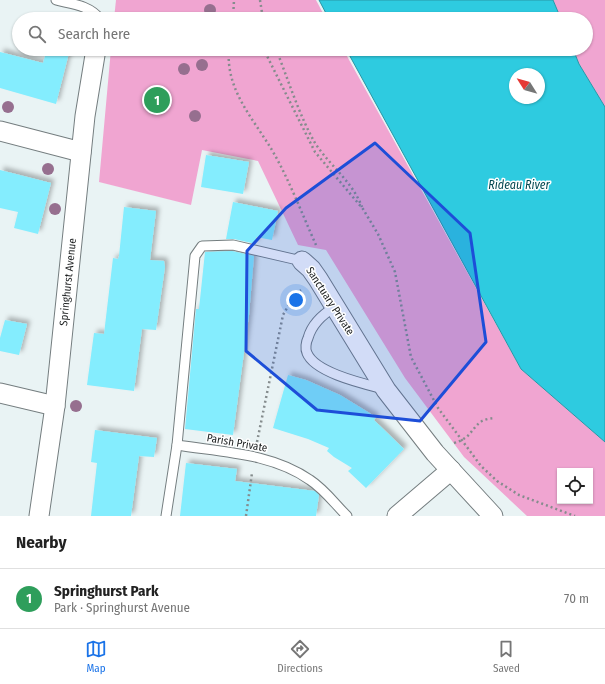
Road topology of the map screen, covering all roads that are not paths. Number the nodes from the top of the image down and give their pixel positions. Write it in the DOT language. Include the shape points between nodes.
graph roads {
  1 [pos="56,0"];
  2 [pos="95,12"];
  3 [pos="95,56"];
  4 [pos="0,132"];
  5 [pos="81,152"];
  6 [pos="302,261"];
  7 [pos="335,306"];
  8 [pos="386,390"];
  9 [pos="0,393"];
  10 [pos="55,406"];
  11 [pos="177,444"];
  12 [pos="451,470"];
  13 [pos="39,516"];
  14 [pos="166,516"];
  15 [pos="347,516"];
  16 [pos="397,516"];
  17 [pos="493,516"];
  1 -- 2 [label="lane"];
  3 -- 5 [label="street, Springhurst Avenue"];
  4 -- 5 [label="street"];
  5 -- 10 [label="street, Springhurst Avenue"];
  6 -- 7 [label="street, Sanctuary Private" via="311,269"];
  6 -- 11 [label="lane, Sanctuary Private" via="233,245 202,246 195,256"];
  7 -- 8 [label="street, Sanctuary Private"];
  7 -- 8 [label="lane" via="318,320 310,332 306,343 307,354 328,371"];
  8 -- 12 [label="street, Sanctuary Private"];
  9 -- 10 [label="street"];
  10 -- 13 [label="street, Springhurst Avenue"];
  11 -- 14 [label="lane"];
  11 -- 15 [label="lane, Parish Private" via="254,457 290,468 310,480"];
  12 -- 16 [label="street"];
  12 -- 17 [label="street, Sanctuary Private"];
}
